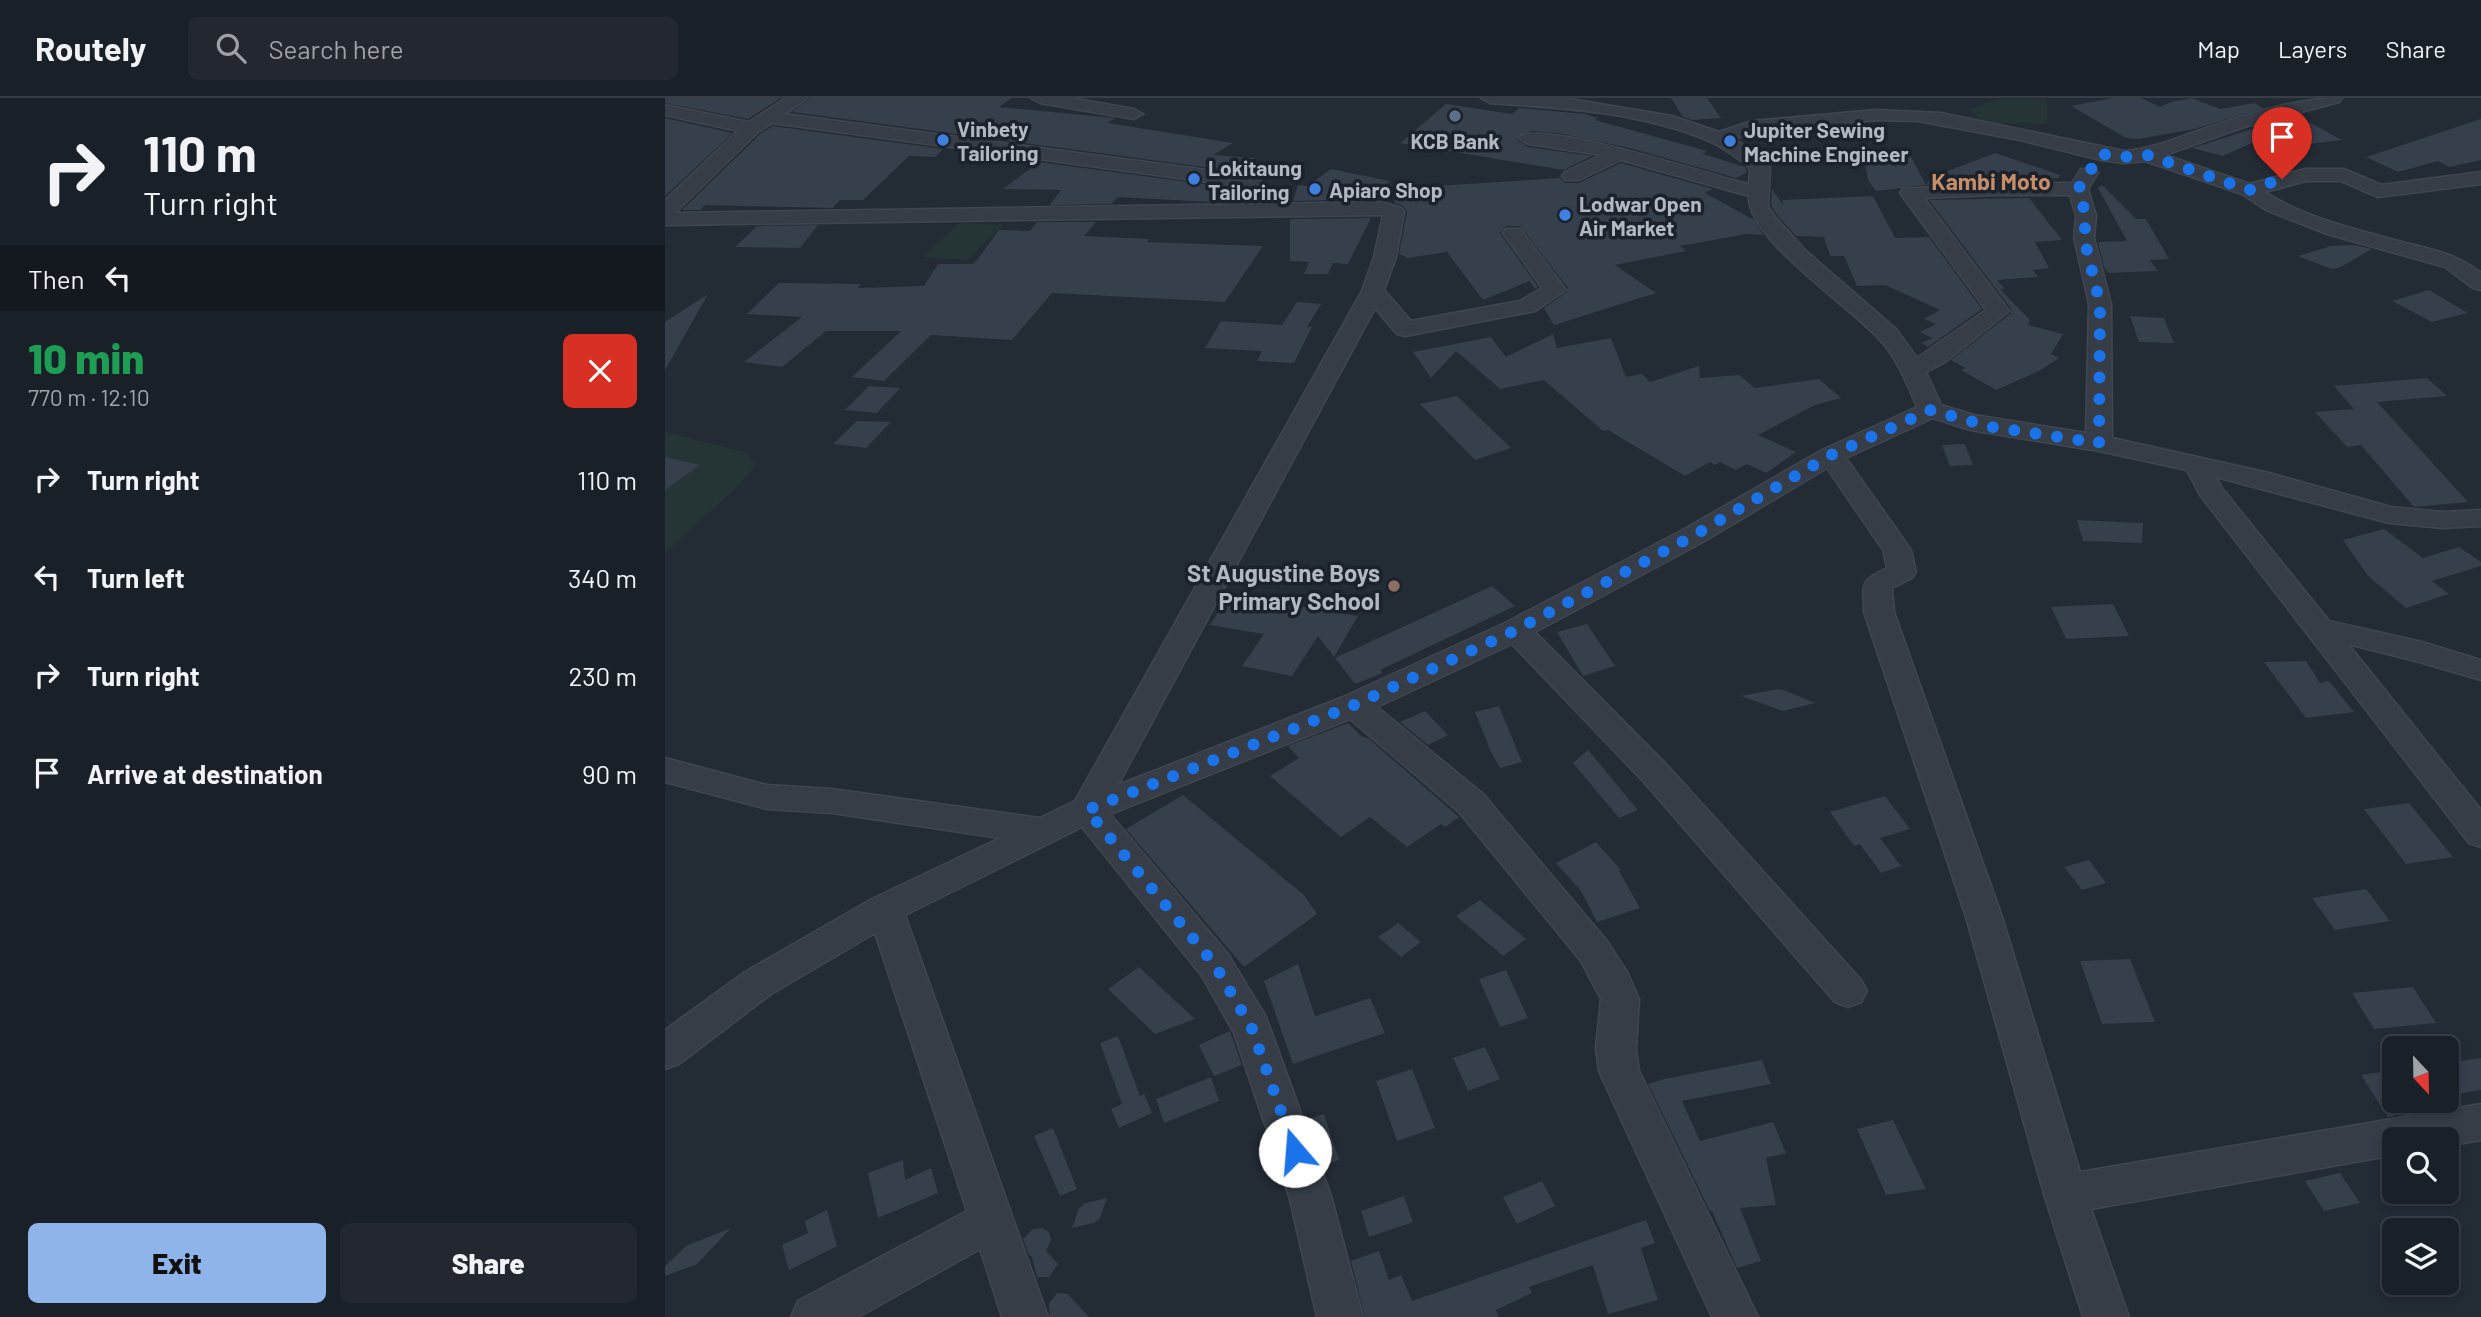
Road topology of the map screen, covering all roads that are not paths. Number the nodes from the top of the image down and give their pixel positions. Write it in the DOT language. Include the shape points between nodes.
graph roads {
  1 [pos="712,98"];
  2 [pos="798,98"];
  3 [pos="1040,98"];
  4 [pos="1490,98"];
  5 [pos="1654,98"];
  6 [pos="2333,98"];
  7 [pos="670,114"];
  8 [pos="1134,114"];
  9 [pos="1672,121"];
  10 [pos="759,122"];
  11 [pos="1528,138"];
  12 [pos="1719,138"];
  13 [pos="2101,154"];
  14 [pos="1617,155"];
  15 [pos="2147,155"];
  16 [pos="1572,176"];
  17 [pos="2481,178"];
  18 [pos="1252,182"];
  19 [pos="2078,189"];
  20 [pos="2249,190"];
  21 [pos="1758,192"];
  22 [pos="665,211"];
  23 [pos="665,219"];
  24 [pos="1513,233"];
  25 [pos="2481,283"];
  26 [pos="1373,291"];
  27 [pos="1913,369"];
  28 [pos="1931,410"];
  29 [pos="2099,443"];
  30 [pos="1831,455"];
  31 [pos="2198,466"];
  32 [pos="2481,518"];
  33 [pos="2319,628"];
  34 [pos="1516,630"];
  35 [pos="2481,670"];
  36 [pos="1354,705"];
  37 [pos="665,770"];
  38 [pos="1087,810"];
  39 [pos="1042,831"];
  40 [pos="2481,834"];
  41 [pos="885,909"];
  42 [pos="1848,992"];
  43 [pos="665,1052"];
  44 [pos="2481,1122"];
  45 [pos="2065,1194"];
  46 [pos="992,1220"];
  47 [pos="814,1317"];
  48 [pos="1025,1317"];
  49 [pos="1340,1317"];
  50 [pos="1735,1317"];
  51 [pos="2106,1317"];
  1 -- 7 [label="street"];
  2 -- 10 [label="street"];
  3 -- 8 [label="street"];
  4 -- 9 [label="street" via="1562,103"];
  5 -- 9 [label="street"];
  6 -- 15 [label="street" via="2238,123"];
  7 -- 10 [label="street"];
  9 -- 12 [label="street"];
  10 -- 18 [label="street"];
  10 -- 22 [label="street"];
  11 -- 14 [label="street" via="1553,139"];
  12 -- 13 [label="street" via="1752,127 1876,115 1918,116"];
  12 -- 21 [label="street" via="1758,164"];
  13 -- 15 [label="street"];
  13 -- 19 [label="street"];
  14 -- 16 [label="street"];
  14 -- 21 [label="street"];
  15 -- 20 [label="street"];
  17 -- 20 [label="street" via="2378,191 2344,175 2305,175"];
  19 -- 27 [label="street" via="1910,193 1998,311 1946,351"];
  19 -- 29 [label="street" via="2100,304"];
  20 -- 25 [label="street" via="2273,206 2334,230 2453,262"];
  21 -- 27 [label="street" via="1758,205 1786,244 1889,335"];
  23 -- 26 [label="street" via="1388,209 1395,216"];
  24 -- 26 [label="street" via="1555,290 1527,306 1405,329"];
  26 -- 38 [label="street"];
  27 -- 28 [label="street"];
  28 -- 29 [label="street" via="1992,427"];
  28 -- 30 [label="street"];
  29 -- 31 [label="street"];
  30 -- 34 [label="street" via="1691,537"];
  30 -- 45 [label="street" via="1901,562 1902,572 1877,584 1879,612 1984,917"];
  31 -- 32 [label="street" via="2389,515"];
  31 -- 33 [label="street" via="2209,489"];
  33 -- 35 [label="street"];
  33 -- 40 [label="street"];
  34 -- 36 [label="street"];
  34 -- 42 [label="street" via="1655,773"];
  36 -- 38 [label="street"];
  36 -- 50 [label="street" via="1471,803 1594,951 1614,983 1620,999 1619,1071"];
  37 -- 39 [label="street" via="767,797"];
  38 -- 39 [label="street"];
  38 -- 49 [label="street" via="1215,965 1252,1029 1310,1196"];
  39 -- 41 [label="street"];
  41 -- 43 [label="street" via="758,983"];
  41 -- 46 [label="street"];
  44 -- 45 [label="street"];
  45 -- 51 [label="street"];
  46 -- 47 [label="street"];
  46 -- 48 [label="street"];
}
